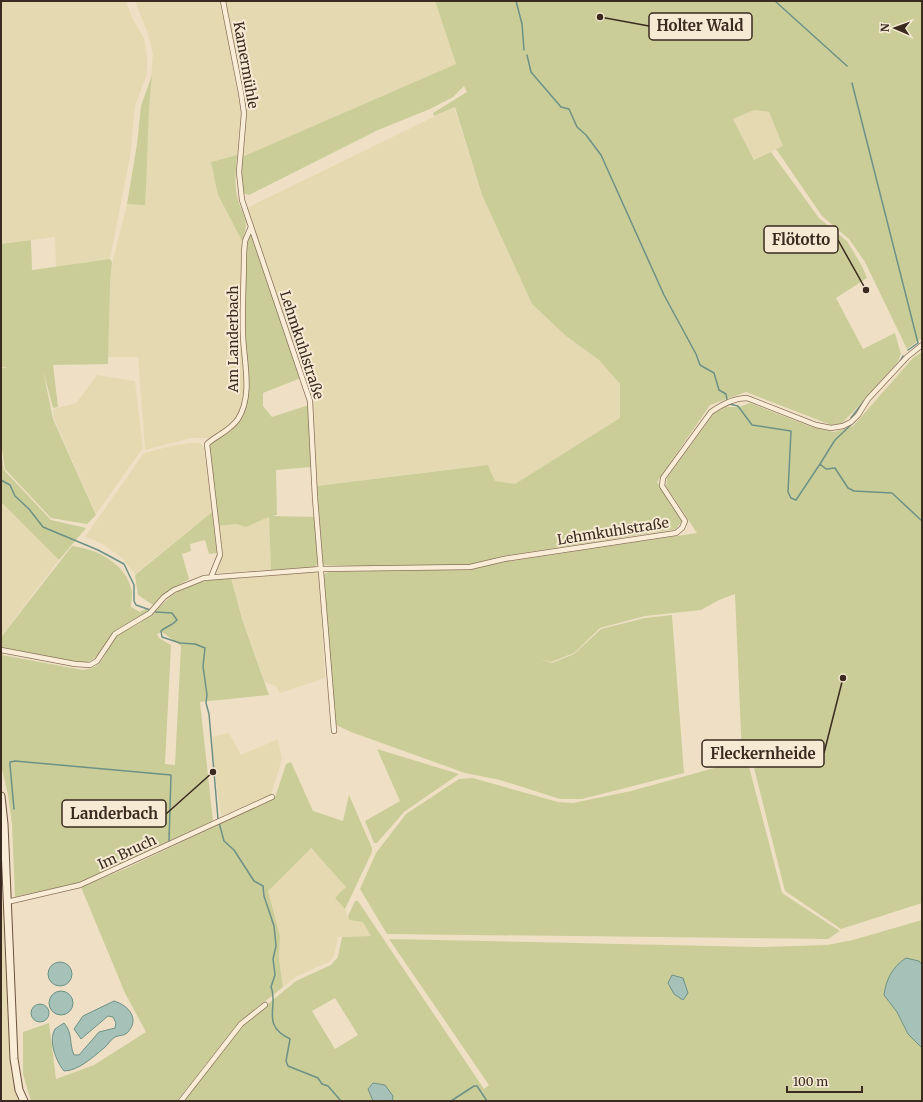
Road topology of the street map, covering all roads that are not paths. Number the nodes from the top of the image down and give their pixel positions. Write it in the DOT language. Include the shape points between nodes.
graph roads {
  1 [pos="223,1"];
  2 [pos="251,227"];
  3 [pos="922,345"];
  4 [pos="321,569"];
  5 [pos="211,577"];
  6 [pos="1,650"];
  7 [pos="334,730"];
  8 [pos="1,796"];
  9 [pos="272,797"];
  10 [pos="7,902"];
  11 [pos="265,1005"];
  12 [pos="24,1101"];
  13 [pos="181,1101"];
  1 -- 2 [label="street, Kamermühle" via="244,113 239,185"];
  2 -- 4 [label="street, Lehmkuhlstraße" via="310,401"];
  2 -- 5 [label="street, Am Landerbach" via="245,241 244,253 245,401 238,420 232,427 207,444 220,555"];
  3 -- 4 [label="street, Lehmkuhlstraße" via="907,357 868,399 858,415 843,426 831,428 816,425 747,398 740,398 710,412 663,478 662,486 685,521 676,533 504,559 470,567"];
  4 -- 5 [label="street, Lehmkuhlstraße"];
  4 -- 7 [label="street, Lehmkuhlstraße"];
  5 -- 6 [label="street, Lehmkuhlstraße" via="197,579 174,590 150,613 115,634 97,661 90,665"];
  8 -- 10 [label="main road"];
  9 -- 10 [label="street, Im Bruch" via="80,885"];
  10 -- 12 [label="main road" via="14,1059 19,1090"];
  11 -- 13 [label="street" via="241,1024"];
}
